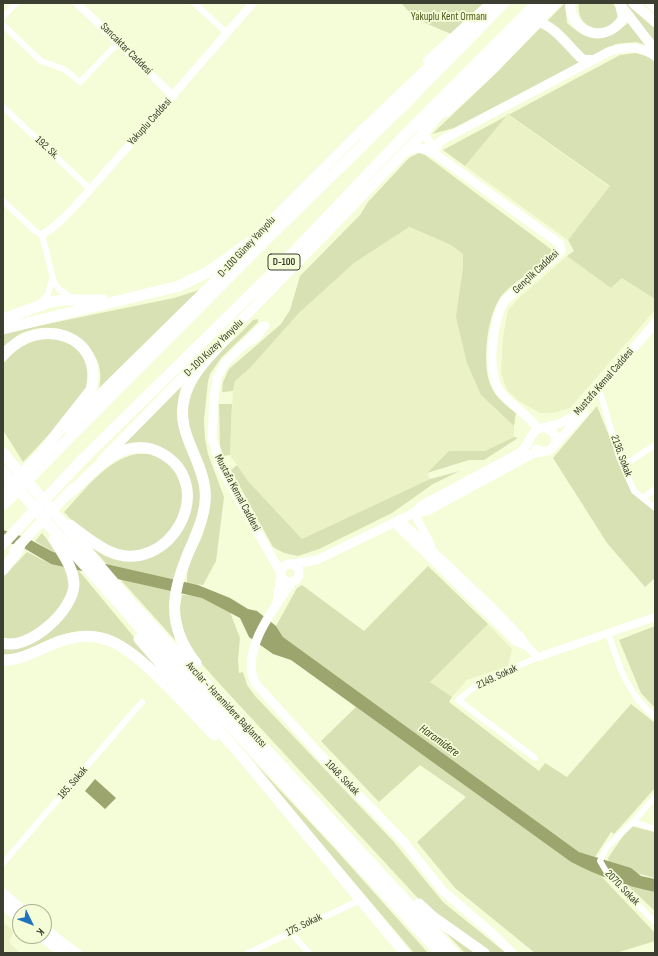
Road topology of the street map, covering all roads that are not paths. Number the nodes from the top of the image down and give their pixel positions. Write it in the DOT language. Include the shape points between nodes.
graph roads {
  1 [pos="16,3"];
  2 [pos="77,3"];
  3 [pos="194,3"];
  4 [pos="253,3"];
  5 [pos="491,3"];
  6 [pos="498,3"];
  7 [pos="504,3"];
  8 [pos="537,3"];
  9 [pos="546,3"];
  10 [pos="556,3"];
  11 [pos="570,3"];
  12 [pos="633,3"];
  13 [pos="651,3"];
  14 [pos="620,4"];
  15 [pos="655,7"];
  16 [pos="3,17"];
  17 [pos="538,22"];
  18 [pos="655,22"];
  19 [pos="3,25"];
  20 [pos="227,33"];
  21 [pos="119,42"];
  22 [pos="655,50"];
  23 [pos="655,56"];
  24 [pos="592,60"];
  25 [pos="173,96"];
  26 [pos="3,107"];
  27 [pos="424,132"];
  28 [pos="359,134"];
  29 [pos="436,154"];
  30 [pos="399,157"];
  31 [pos="90,189"];
  32 [pos="3,201"];
  33 [pos="42,235"];
  34 [pos="251,241"];
  35 [pos="53,277"];
  36 [pos="144,295"];
  37 [pos="74,300"];
  38 [pos="37,306"];
  39 [pos="3,319"];
  40 [pos="655,323"];
  41 [pos="3,329"];
  42 [pos="232,331"];
  43 [pos="655,333"];
  44 [pos="238,349"];
  45 [pos="3,355"];
  46 [pos="601,395"];
  47 [pos="541,428"];
  48 [pos="531,439"];
  49 [pos="3,445"];
  50 [pos="555,445"];
  51 [pos="655,445"];
  52 [pos="43,451"];
  53 [pos="541,452"];
  54 [pos="3,453"];
  55 [pos="623,466"];
  56 [pos="16,469"];
  57 [pos="5,475"];
  58 [pos="655,488"];
  59 [pos="3,492"];
  60 [pos="68,494"];
  61 [pos="643,498"];
  62 [pos="3,505"];
  63 [pos="655,508"];
  64 [pos="414,513"];
  65 [pos="51,520"];
  66 [pos="396,521"];
  67 [pos="3,544"];
  68 [pos="20,545"];
  69 [pos="266,547"];
  70 [pos="433,549"];
  71 [pos="317,560"];
  72 [pos="3,562"];
  73 [pos="292,564"];
  74 [pos="3,570"];
  75 [pos="281,575"];
  76 [pos="95,578"];
  77 [pos="295,579"];
  78 [pos="277,602"];
  79 [pos="655,617"];
  80 [pos="608,633"];
  81 [pos="3,643"];
  82 [pos="527,646"];
  83 [pos="538,657"];
  84 [pos="3,660"];
  85 [pos="142,702"];
  86 [pos="655,716"];
  87 [pos="238,717"];
  88 [pos="535,758"];
  89 [pos="655,797"];
  90 [pos="286,810"];
  91 [pos="633,822"];
  92 [pos="655,829"];
  93 [pos="346,835"];
  94 [pos="3,863"];
  95 [pos="3,893"];
  96 [pos="360,900"];
  97 [pos="16,904"];
  98 [pos="3,905"];
  99 [pos="12,912"];
  100 [pos="655,922"];
  101 [pos="290,932"];
  102 [pos="492,933"];
  103 [pos="52,934"];
  104 [pos="50,944"];
  105 [pos="62,953"];
  106 [pos="77,953"];
  107 [pos="248,953"];
  108 [pos="309,953"];
  109 [pos="405,953"];
  110 [pos="440,953"];
  111 [pos="454,953"];
  112 [pos="484,953"];
  113 [pos="512,953"];
  114 [pos="521,953"];
  1 -- 16 [label="street"];
  2 -- 21 [label="street, Sancaktar Caddesi"];
  3 -- 20 [label="street"];
  4 -- 20 [label="street, Yakuplu Caddesi"];
  5 -- 28 [label="main road, D-100 Güney Yanyolu" via="420,69"];
  6 -- 28 [label="highway" via="443,52"];
  7 -- 62 [label="highway, D-100"];
  8 -- 67 [label="highway, D-100" via="407,133 290,256 81,461"];
  9 -- 27 [label="highway" via="459,92"];
  10 -- 17 [label="main road"];
  11 -- 14 [label="main road" via="575,21 587,31 595,33 604,33 619,24 623,18"];
  12 -- 18 [label="main road"];
  13 -- 15 [label="main road"];
  14 -- 22 [label="main road"];
  17 -- 24 [label="main road" via="552,29 581,58"];
  17 -- 27 [label="main road, D-100 Kuzey Yanyolu" via="474,87"];
  19 -- 21 [label="street" via="41,61 64,69 80,82"];
  20 -- 25 [label="street, Yakuplu Caddesi"];
  21 -- 25 [label="street, Sancaktar Caddesi"];
  23 -- 24 [label="main road" via="634,47 610,51"];
  24 -- 29 [label="main road" via="442,140"];
  25 -- 31 [label="street, Yakuplu Caddesi"];
  26 -- 31 [label="street, 192. Sk."];
  27 -- 29 [label="main road"];
  27 -- 30 [label="main road, D-100 Kuzey Yanyolu"];
  28 -- 34 [label="main road, D-100 Güney Yanyolu"];
  29 -- 30 [label="main road" via="418,147"];
  29 -- 47 [label="main road, Gençlik Caddesi" via="560,244 561,251 505,300 500,309 494,339 493,370 498,388"];
  30 -- 42 [label="main road, D-100 Kuzey Yanyolu" via="355,206"];
  31 -- 33 [label="street, Yakuplu Caddesi" via="54,227"];
  32 -- 33 [label="street"];
  33 -- 35 [label="street"];
  34 -- 36 [label="highway" via="197,278 179,286"];
  34 -- 52 [label="main road, D-100 Güney Yanyolu" via="220,276"];
  35 -- 37 [label="street" via="59,289"];
  35 -- 38 [label="street" via="48,294"];
  36 -- 37 [label="highway" via="113,300"];
  36 -- 41 [label="highway"];
  37 -- 38 [label="highway"];
  38 -- 39 [label="highway"];
  40 -- 47 [label="main road, Mustafa Kemal Caddesi" via="576,414 569,420"];
  42 -- 60 [label="main road, D-100 Kuzey Yanyolu"];
  42 -- 87 [label="highway" via="195,373 184,399 184,429 202,473 205,499 197,532 178,578 174,610 182,644"];
  43 -- 46 [label="main road, Mustafa Kemal Caddesi"];
  44 -- 69 [label="main road, Mustafa Kemal Caddesi" via="217,376 212,438 221,468"];
  45 -- 52 [label="highway" via="22,340 45,333 71,339 89,358 94,381 91,390"];
  46 -- 50 [label="main road, Mustafa Kemal Caddesi"];
  46 -- 55 [label="street, 2136. Sokak"];
  47 -- 48 [label="main road" via="534,432"];
  47 -- 50 [label="main road" via="554,434"];
  48 -- 53 [label="main road"];
  48 -- 64 [label="main road" via="525,450 422,505"];
  49 -- 56 [label="highway"];
  50 -- 53 [label="main road" via="550,450"];
  51 -- 55 [label="street"];
  52 -- 59 [label="main road, D-100 Güney Yanyolu"];
  53 -- 64 [label="main road" via="534,453 427,511"];
  54 -- 56 [label="highway, Avcılar - Haramidere Bağlantısı"];
  55 -- 61 [label="street, 2136. Sokak" via="634,491"];
  56 -- 65 [label="highway, Avcılar - Haramidere Bağlantısı"];
  57 -- 65 [label="highway, Avcılar - Haramidere Bağlantısı"];
  58 -- 61 [label="street"];
  60 -- 65 [label="highway" via="111,457 125,450 142,448 157,451 176,465 184,481 187,499 182,522 174,534 150,552 133,556 109,551"];
  60 -- 68 [label="main road, D-100 Kuzey Yanyolu"];
  61 -- 63 [label="street, 2136. Sokak"];
  64 -- 66 [label="main road"];
  64 -- 70 [label="street"];
  65 -- 76 [label="highway, Avcılar - Haramidere Bağlantısı"];
  65 -- 81 [label="highway" via="71,571 74,586 72,594 62,613 45,628 21,642"];
  65 -- 87 [label="highway, Avcılar - Haramidere Bağlantısı"];
  66 -- 70 [label="street"];
  66 -- 71 [label="main road"];
  66 -- 82 [label="street" via="516,642"];
  68 -- 72 [label="main road, D-100 Kuzey Yanyolu"];
  68 -- 74 [label="highway"];
  69 -- 73 [label="main road, Mustafa Kemal Caddesi" via="282,560"];
  69 -- 75 [label="main road, Mustafa Kemal Caddesi"];
  70 -- 82 [label="street" via="522,636"];
  71 -- 73 [label="main road"];
  71 -- 77 [label="main road"];
  73 -- 75 [label="main road" via="284,565"];
  73 -- 77 [label="main road" via="298,568"];
  75 -- 77 [label="main road" via="287,582"];
  75 -- 78 [label="main road, 1048. Sokak"];
  76 -- 90 [label="highway" via="132,630"];
  76 -- 110 [label="highway, Avcılar - Haramidere Bağlantısı"];
  77 -- 78 [label="main road, 1048. Sokak"];
  78 -- 102 [label="main road, 1048. Sokak" via="252,651 251,671 255,683 403,841 443,891"];
  79 -- 80 [label="street"];
  80 -- 83 [label="street"];
  80 -- 86 [label="street" via="629,687 642,706"];
  82 -- 83 [label="street"];
  83 -- 88 [label="street, 2149. Sokak" via="477,685 458,700"];
  84 -- 90 [label="highway" via="20,658 74,637 99,637 119,644 141,661"];
  85 -- 94 [label="street, 185. Sokak"];
  87 -- 93 [label="highway, Avcılar - Haramidere Bağlantısı"];
  89 -- 91 [label="street, 2070. Sokak"];
  90 -- 96 [label="highway"];
  91 -- 92 [label="street"];
  91 -- 100 [label="street, 2070. Sokak" via="606,848 600,861 609,876"];
  93 -- 111 [label="highway, Avcılar - Haramidere Bağlantısı"];
  93 -- 112 [label="highway" via="367,850 427,912"];
  95 -- 97 [label="main road"];
  96 -- 101 [label="street, 175. Sokak"];
  96 -- 109 [label="highway"];
  98 -- 99 [label="main road"];
  101 -- 107 [label="street, 175. Sokak"];
  101 -- 108 [label="street"];
  102 -- 113 [label="main road"];
  102 -- 114 [label="main road"];
  103 -- 106 [label="main road"];
  104 -- 105 [label="main road"];
}
